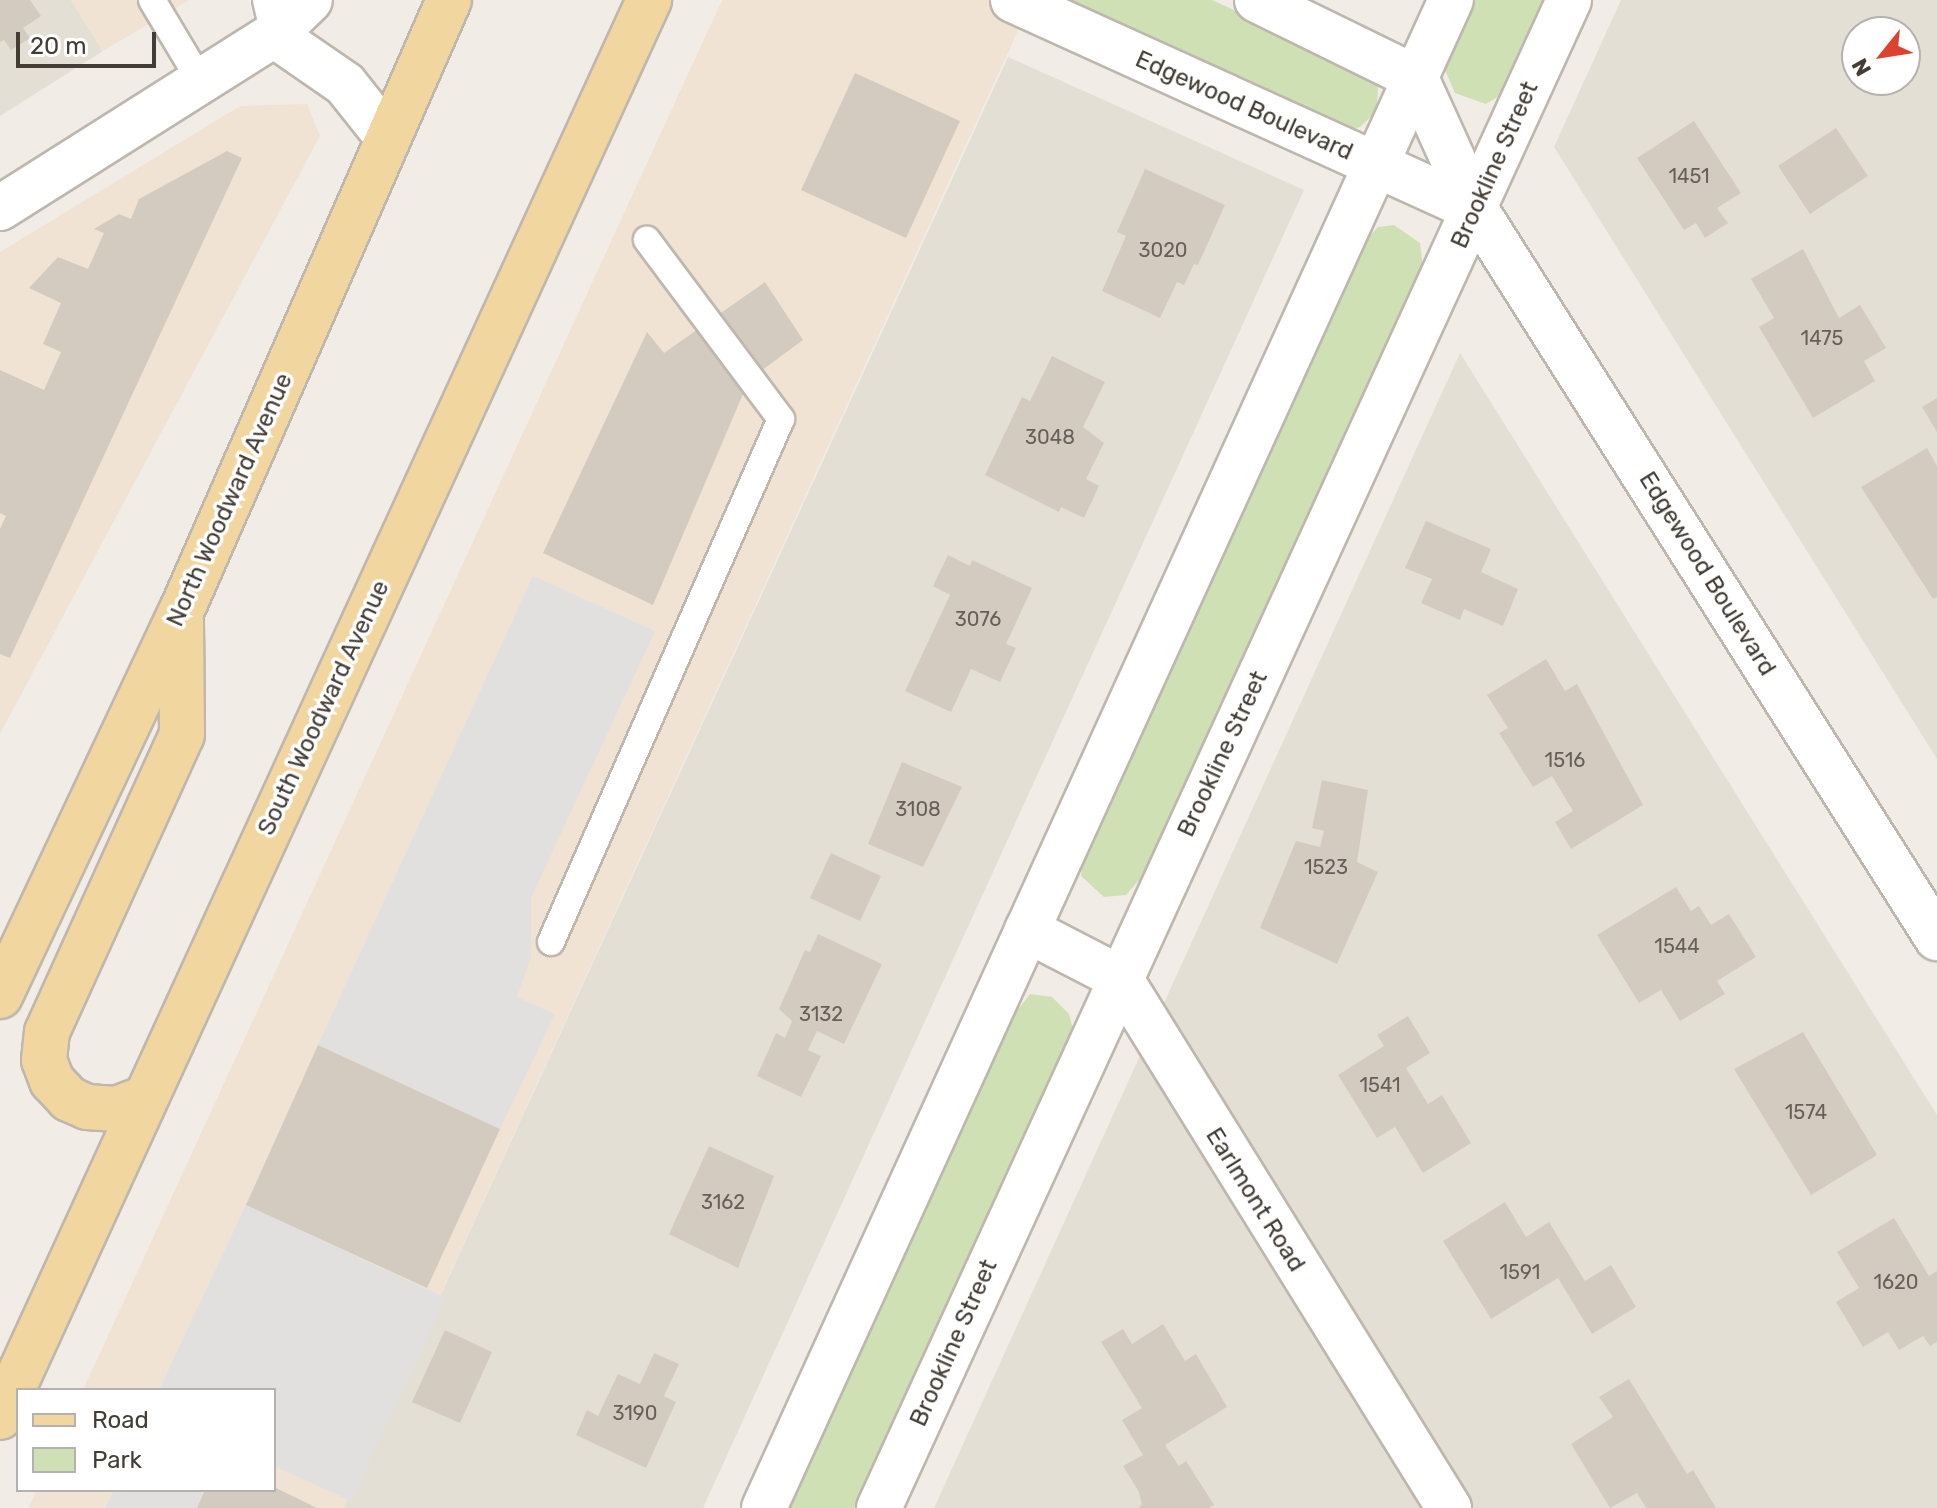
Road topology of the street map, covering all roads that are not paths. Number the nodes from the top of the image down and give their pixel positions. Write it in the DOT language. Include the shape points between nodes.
graph roads {
  1 [pos="152,0"];
  2 [pos="310,0"];
  3 [pos="449,0"];
  4 [pos="649,0"];
  5 [pos="1013,0"];
  6 [pos="1257,0"];
  7 [pos="1451,0"];
  8 [pos="1569,0"];
  9 [pos="270,18"];
  10 [pos="1416,78"];
  11 [pos="201,82"];
  12 [pos="388,138"];
  13 [pos="1377,165"];
  14 [pos="0,208"];
  15 [pos="1476,210"];
  16 [pos="647,240"];
  17 [pos="181,612"];
  18 [pos="1027,930"];
  19 [pos="1937,938"];
  20 [pos="551,942"];
  21 [pos="1120,978"];
  22 [pos="0,996"];
  23 [pos="145,1098"];
  24 [pos="0,1417"];
  25 [pos="764,1508"];
  26 [pos="879,1508"];
  27 [pos="1449,1508"];
  1 -- 11 [label="lane"];
  2 -- 9 [label="street"];
  3 -- 12 [label="main road, North Woodward Avenue"];
  4 -- 23 [label="main road, South Woodward Avenue"];
  5 -- 13 [label="street, Edgewood Boulevard"];
  6 -- 10 [label="street"];
  7 -- 10 [label="street"];
  8 -- 15 [label="street, Brookline Street"];
  9 -- 11 [label="street"];
  9 -- 12 [label="street" via="345,84"];
  10 -- 13 [label="street"];
  10 -- 15 [label="street, Edgewood Boulevard"];
  11 -- 14 [label="street"];
  12 -- 17 [label="main road, North Woodward Avenue"];
  13 -- 15 [label="street, Edgewood Boulevard"];
  13 -- 18 [label="street"];
  15 -- 19 [label="street, Edgewood Boulevard"];
  15 -- 21 [label="street, Brookline Street"];
  16 -- 20 [label="lane" via="781,419"];
  17 -- 22 [label="main road, North Woodward Avenue"];
  17 -- 23 [label="main road" via="182,735 47,1032 44,1060 52,1081 69,1099 87,1107 116,1109"];
  18 -- 21 [label="street"];
  18 -- 25 [label="street"];
  21 -- 26 [label="street, Brookline Street"];
  21 -- 27 [label="street, Earlmont Road"];
  23 -- 24 [label="main road, South Woodward Avenue"];
}
